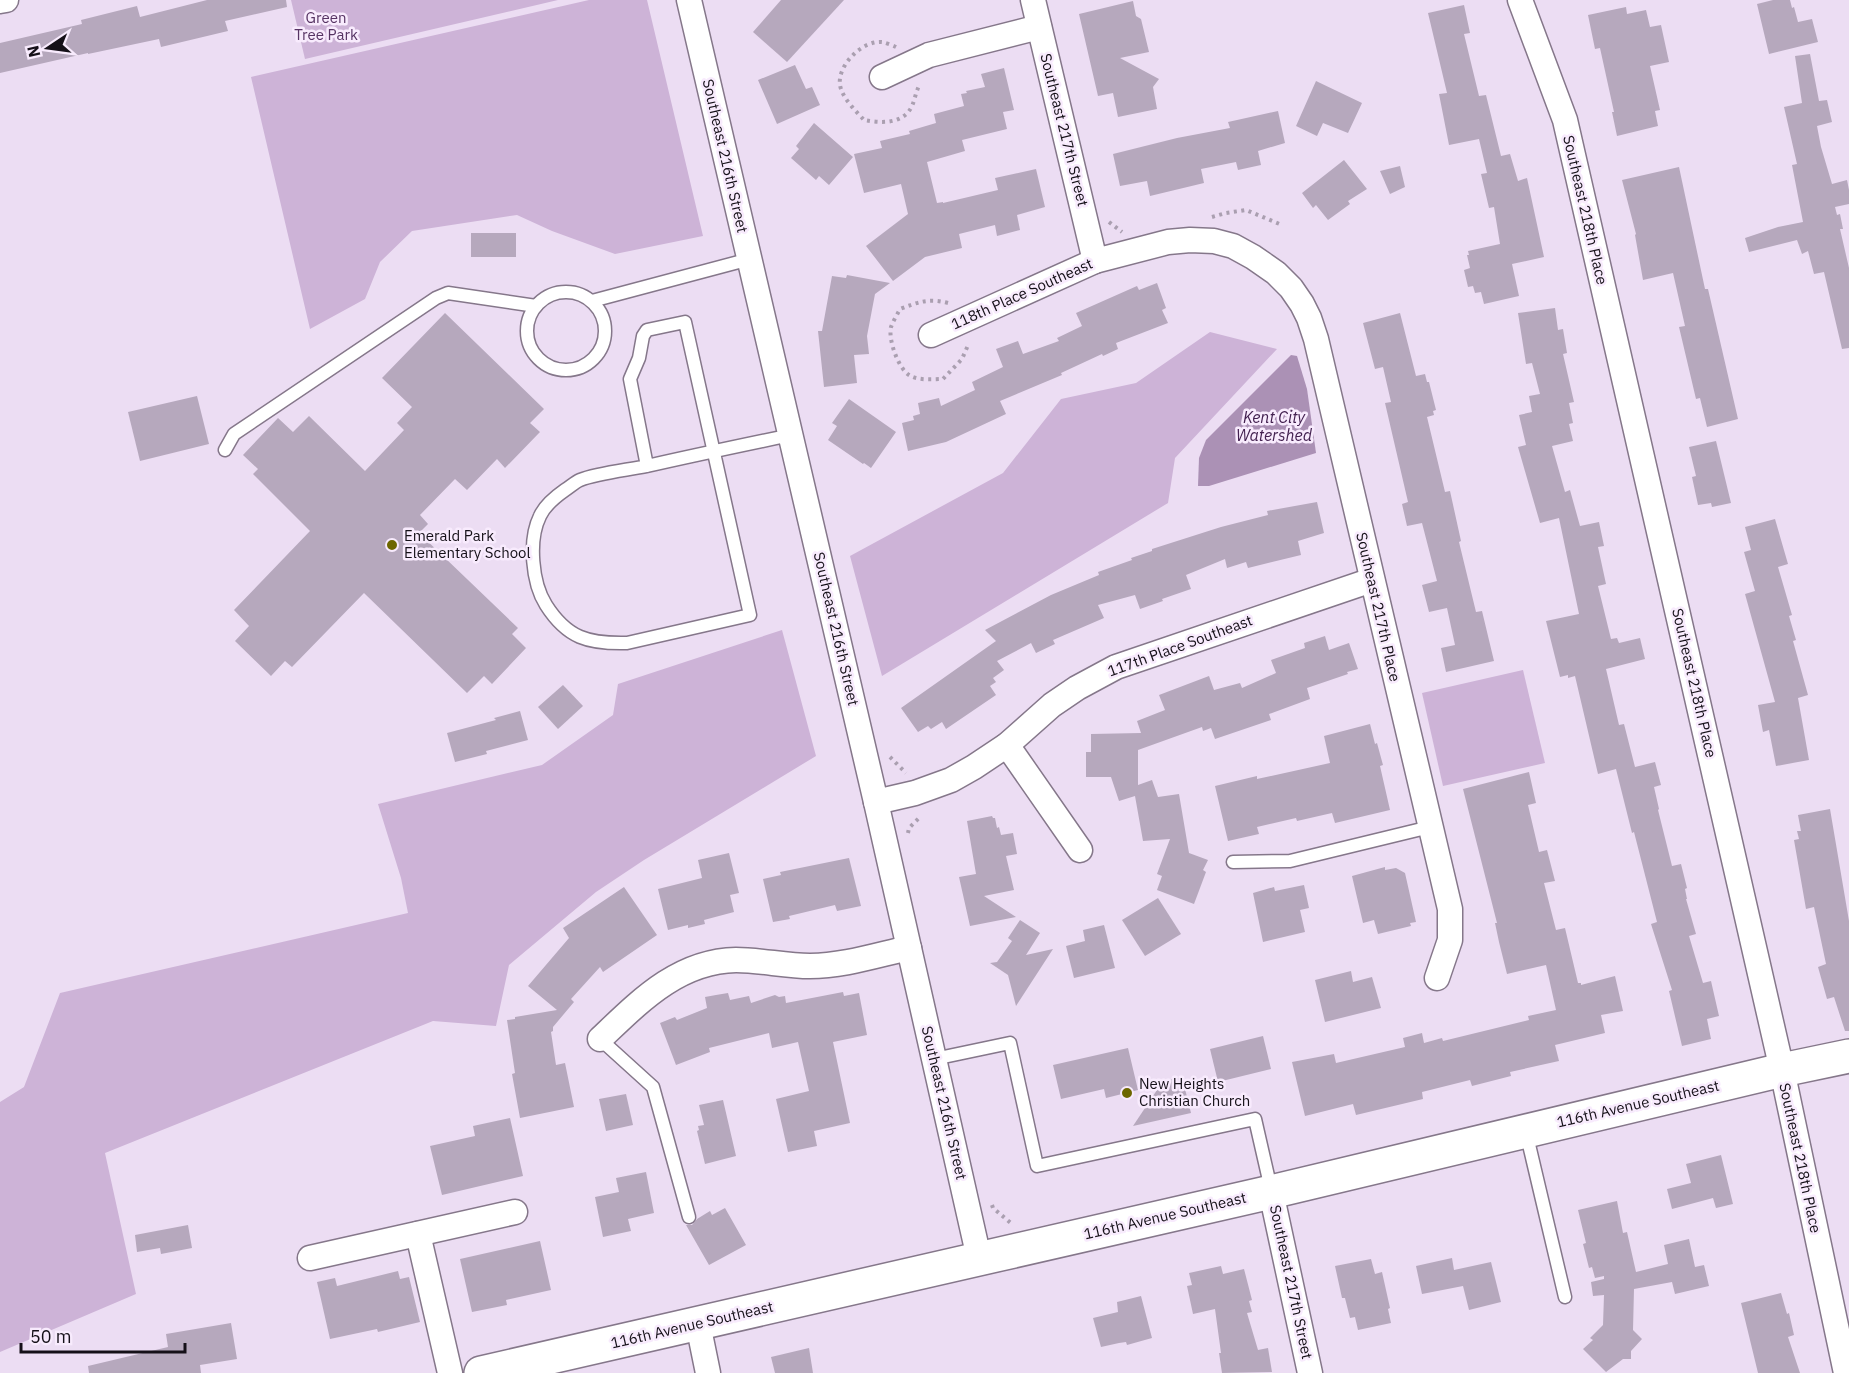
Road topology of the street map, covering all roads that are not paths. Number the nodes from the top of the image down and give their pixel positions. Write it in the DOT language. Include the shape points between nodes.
graph roads {
  1 [pos="6,0"];
  2 [pos="689,0"];
  3 [pos="1033,0"];
  4 [pos="1520,0"];
  5 [pos="0,1"];
  6 [pos="1039,27"];
  7 [pos="882,77"];
  8 [pos="1253,256"];
  9 [pos="750,259"];
  10 [pos="1095,261"];
  11 [pos="592,301"];
  12 [pos="536,306"];
  13 [pos="931,335"];
  14 [pos="791,435"];
  15 [pos="225,450"];
  16 [pos="714,451"];
  17 [pos="647,466"];
  18 [pos="1372,580"];
  19 [pos="1006,745"];
  20 [pos="876,802"];
  21 [pos="1430,827"];
  22 [pos="1080,850"];
  23 [pos="1233,862"];
  24 [pos="909,948"];
  25 [pos="1437,978"];
  26 [pos="600,1039"];
  27 [pos="1849,1056"];
  28 [pos="934,1059"];
  29 [pos="1782,1070"];
  30 [pos="1525,1131"];
  31 [pos="1271,1192"];
  32 [pos="515,1212"];
  33 [pos="689,1217"];
  34 [pos="418,1234"];
  35 [pos="310,1258"];
  36 [pos="979,1258"];
  37 [pos="1565,1297"];
  38 [pos="698,1324"];
  39 [pos="450,1373"];
  40 [pos="481,1373"];
  41 [pos="708,1373"];
  42 [pos="1310,1373"];
  43 [pos="1846,1373"];
  1 -- 5 [label="street"];
  2 -- 9 [label="street, Southeast 216th Street"];
  3 -- 6 [label="street, Southeast 217th Street"];
  4 -- 29 [label="street, Southeast 218th Place" via="1565,120"];
  6 -- 7 [label="street" via="929,55"];
  6 -- 10 [label="street, Southeast 217th Street"];
  8 -- 10 [label="street, 118th Place Southeast" via="1214,241 1190,240"];
  8 -- 18 [label="street, Southeast 217th Place" via="1291,288 1309,318"];
  9 -- 11 [label="lane"];
  9 -- 14 [label="street, Southeast 216th Street"];
  10 -- 13 [label="street, 118th Place Southeast"];
  11 -- 12 [label="lane" via="563,292 548,296"];
  11 -- 12 [label="lane" via="605,328 603,343 596,357 569,370 555,369 541,361 532,349 527,334"];
  12 -- 15 [label="lane" via="448,293 436,298 234,434"];
  14 -- 16 [label="lane"];
  14 -- 20 [label="street, Southeast 216th Street"];
  16 -- 17 [label="lane"];
  16 -- 17 [label="lane" via="685,322 647,330 630,379"];
  16 -- 17 [label="lane" via="750,615 627,643 592,641 570,633 555,620 540,594 533,565 533,539 540,516 553,498 579,480"];
  18 -- 19 [label="street, 117th Place Southeast" via="1116,667 1052,705"];
  18 -- 21 [label="street, Southeast 217th Place"];
  19 -- 20 [label="street, 117th Place Southeast" via="951,780"];
  19 -- 22 [label="street"];
  20 -- 24 [label="street, Southeast 216th Street"];
  21 -- 23 [label="lane" via="1290,861"];
  21 -- 25 [label="street, Southeast 217th Place" via="1450,909 1450,940"];
  24 -- 26 [label="street" via="829,965 735,960 697,967 641,999"];
  24 -- 28 [label="street, Southeast 216th Street"];
  26 -- 33 [label="lane" via="652,1087"];
  27 -- 29 [label="main road, 116th Avenue Southeast"];
  28 -- 31 [label="lane" via="1010,1043 1037,1166 1256,1119"];
  28 -- 36 [label="street, Southeast 216th Street"];
  29 -- 30 [label="main road, 116th Avenue Southeast"];
  29 -- 43 [label="street, Southeast 218th Place"];
  30 -- 31 [label="main road, 116th Avenue Southeast"];
  30 -- 37 [label="lane"];
  31 -- 36 [label="main road, 116th Avenue Southeast"];
  31 -- 42 [label="street, Southeast 217th Street"];
  32 -- 34 [label="street"];
  34 -- 35 [label="street"];
  34 -- 39 [label="street"];
  36 -- 38 [label="main road, 116th Avenue Southeast"];
  38 -- 40 [label="main road, 116th Avenue Southeast"];
  38 -- 41 [label="street"];
}
